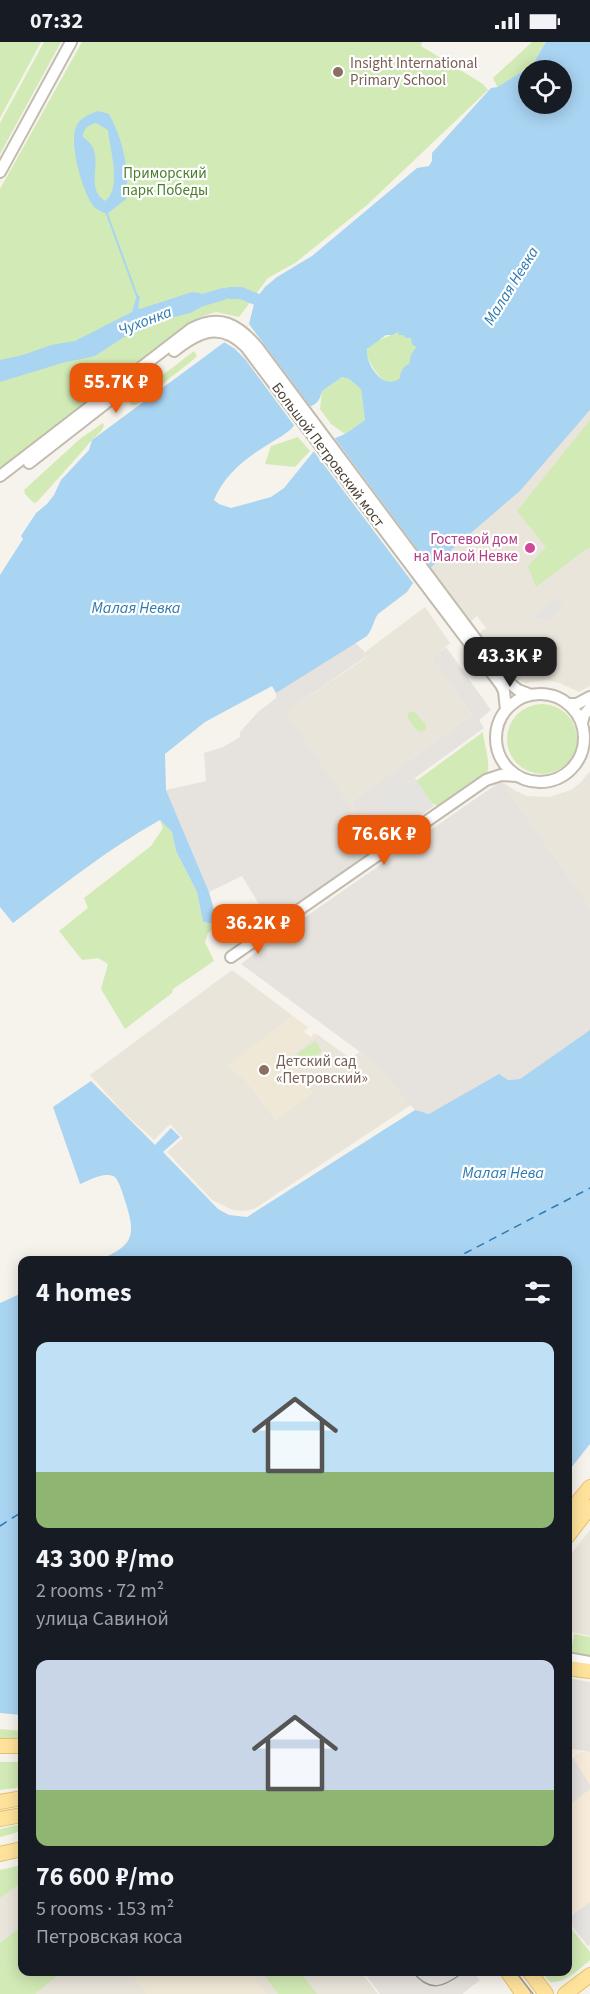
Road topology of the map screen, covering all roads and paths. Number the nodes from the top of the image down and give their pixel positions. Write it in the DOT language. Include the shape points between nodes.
graph roads {
  1 [pos="71,42"];
  2 [pos="0,171"];
  3 [pos="237,332"];
  4 [pos="0,476"];
  5 [pos="0,484"];
  6 [pos="422,575"];
  7 [pos="531,695"];
  8 [pos="590,698"];
  9 [pos="568,704"];
  10 [pos="590,708"];
  11 [pos="506,710"];
  12 [pos="582,723"];
  13 [pos="499,752"];
  14 [pos="518,776"];
  15 [pos="486,780"];
  16 [pos="231,957"];
  17 [pos="588,1496"];
  18 [pos="572,1510"];
  19 [pos="572,1527"];
  20 [pos="572,1660"];
  21 [pos="572,1668"];
  22 [pos="588,1668"];
  23 [pos="0,1746"];
  24 [pos="18,1746"];
  25 [pos="0,1755"];
  26 [pos="18,1755"];
  27 [pos="18,1799"];
  28 [pos="0,1802"];
  29 [pos="18,1816"];
  30 [pos="0,1819"];
  31 [pos="18,1843"];
  32 [pos="0,1847"];
  33 [pos="18,1850"];
  34 [pos="0,1854"];
  35 [pos="590,1975"];
  36 [pos="510,1976"];
  37 [pos="533,1976"];
  38 [pos="523,1994"];
  39 [pos="546,1994"];
  40 [pos="565,1994"];
  1 -- 2 [label="street"];
  3 -- 4 [label="street" via="218,321 191,329"];
  3 -- 5 [label="street" via="195,335"];
  3 -- 6 [label="street, Большой Петровский мост"];
  6 -- 7 [label="street" via="511,685"];
  6 -- 11 [label="street" via="501,685"];
  7 -- 9 [label="street" via="551,695"];
  7 -- 11 [label="street"];
  8 -- 9 [label="street"];
  9 -- 12 [label="street"];
  10 -- 12 [label="street"];
  11 -- 13 [label="street" via="497,730"];
  12 -- 14 [label="street" via="583,749 568,772 544,782"];
  13 -- 14 [label="street"];
  13 -- 15 [label="street"];
  14 -- 15 [label="street" via="501,775"];
  15 -- 16 [label="street"];
  17 -- 18 [label="main road"];
  17 -- 19 [label="main road"];
  20 -- 22 [label="street"];
  21 -- 22 [label="main road"];
  23 -- 24 [label="main road"];
  25 -- 26 [label="main road"];
  27 -- 28 [label="main road"];
  29 -- 30 [label="main road"];
  31 -- 32 [label="main road"];
  33 -- 34 [label="main road"];
  35 -- 40 [label="main road"];
  36 -- 38 [label="main road"];
  37 -- 39 [label="main road"];
}
